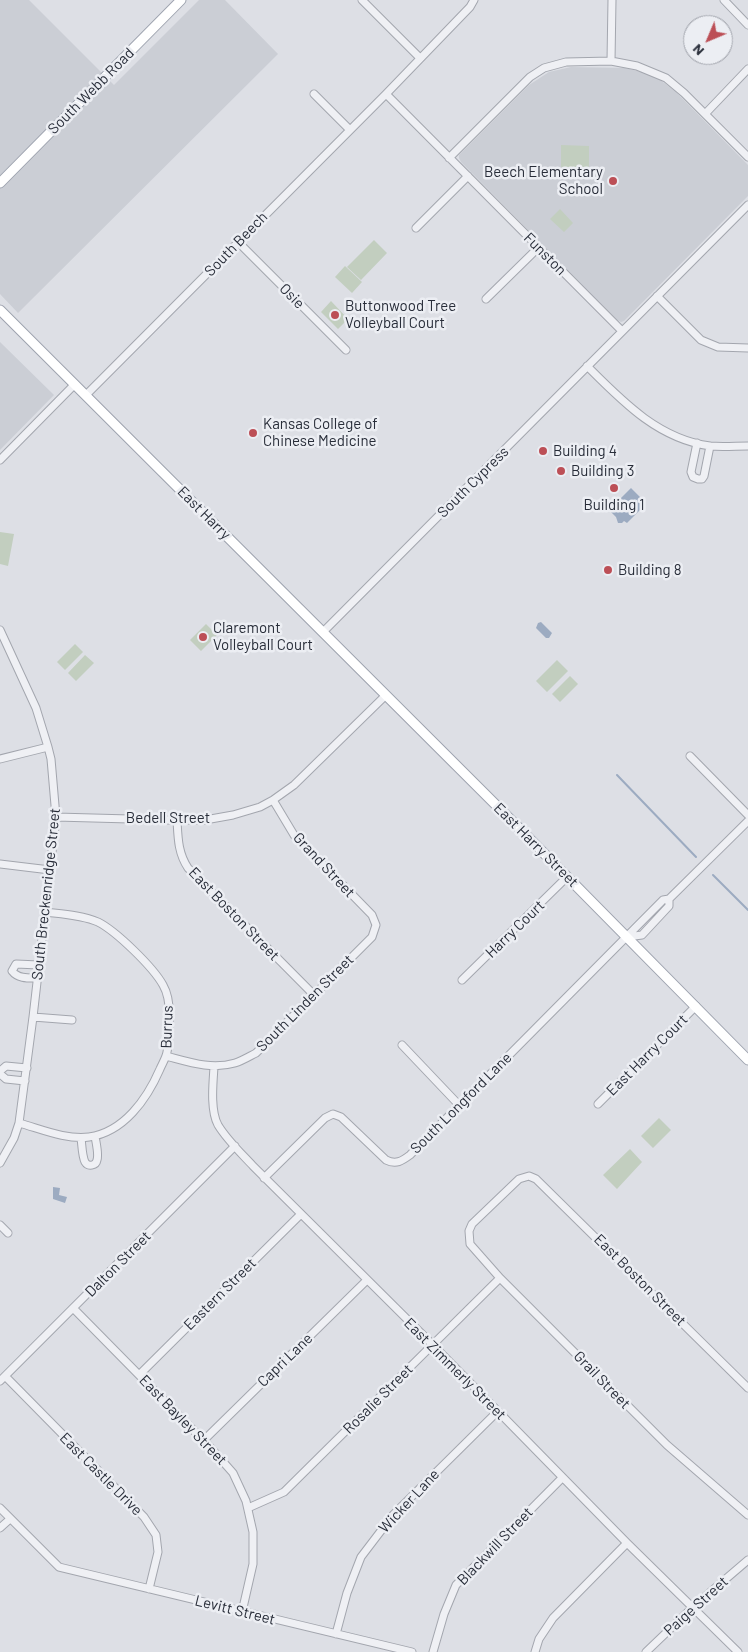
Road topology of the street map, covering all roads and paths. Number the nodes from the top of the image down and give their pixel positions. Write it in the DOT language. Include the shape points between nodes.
graph roads {
  1 [pos="181,0"];
  2 [pos="362,0"];
  3 [pos="474,0"];
  4 [pos="612,0"];
  5 [pos="724,0"];
  6 [pos="748,25"];
  7 [pos="420,58"];
  8 [pos="611,61"];
  9 [pos="748,69"];
  10 [pos="314,94"];
  11 [pos="386,94"];
  12 [pos="705,114"];
  13 [pos="350,130"];
  14 [pos="748,157"];
  15 [pos="449,158"];
  16 [pos="468,176"];
  17 [pos="0,182"];
  18 [pos="748,205"];
  19 [pos="416,228"];
  20 [pos="238,242"];
  21 [pos="539,247"];
  22 [pos="657,296"];
  23 [pos="486,299"];
  24 [pos="0,310"];
  25 [pos="622,331"];
  26 [pos="748,348"];
  27 [pos="346,350"];
  28 [pos="587,366"];
  29 [pos="75,384"];
  30 [pos="86,395"];
  31 [pos="697,442"];
  32 [pos="710,446"];
  33 [pos="748,446"];
  34 [pos="0,460"];
  35 [pos="0,630"];
  36 [pos="323,632"];
  37 [pos="386,695"];
  38 [pos="48,747"];
  39 [pos="690,756"];
  40 [pos="0,759"];
  41 [pos="273,800"];
  42 [pos="748,815"];
  43 [pos="56,816"];
  44 [pos="177,820"];
  45 [pos="748,821"];
  46 [pos="0,864"];
  47 [pos="50,870"];
  48 [pos="567,876"];
  49 [pos="45,912"];
  50 [pos="375,927"];
  51 [pos="626,937"];
  52 [pos="39,965"];
  53 [pos="38,978"];
  54 [pos="462,980"];
  55 [pos="314,995"];
  56 [pos="696,1006"];
  57 [pos="33,1016"];
  58 [pos="72,1020"];
  59 [pos="402,1046"];
  60 [pos="166,1056"];
  61 [pos="748,1060"];
  62 [pos="214,1067"];
  63 [pos="27,1068"];
  64 [pos="0,1072"];
  65 [pos="25,1081"];
  66 [pos="598,1104"];
  67 [pos="459,1105"];
  68 [pos="19,1123"];
  69 [pos="95,1136"];
  70 [pos="81,1138"];
  71 [pos="235,1146"];
  72 [pos="0,1163"];
  73 [pos="529,1176"];
  74 [pos="264,1178"];
  75 [pos="301,1214"];
  76 [pos="0,1225"];
  77 [pos="8,1234"];
  78 [pos="500,1278"];
  79 [pos="367,1280"];
  80 [pos="73,1308"];
  81 [pos="432,1345"];
  82 [pos="139,1375"];
  83 [pos="2,1379"];
  84 [pos="748,1388"];
  85 [pos="497,1412"];
  86 [pos="204,1440"];
  87 [pos="562,1478"];
  88 [pos="0,1508"];
  89 [pos="248,1508"];
  90 [pos="748,1515"];
  91 [pos="10,1519"];
  92 [pos="0,1528"];
  93 [pos="627,1543"];
  94 [pos="748,1560"];
  95 [pos="149,1589"];
  96 [pos="693,1607"];
  97 [pos="242,1612"];
  98 [pos="336,1634"];
  99 [pos="412,1652"];
  100 [pos="433,1652"];
  101 [pos="535,1652"];
  102 [pos="646,1652"];
  103 [pos="738,1652"];
  1 -- 17 [label="main road, South Webb Road"];
  2 -- 7 [label="street"];
  3 -- 7 [label="street, South Beech"];
  4 -- 8 [label="street"];
  5 -- 6 [label="street"];
  7 -- 11 [label="street, South Beech"];
  8 -- 12 [label="street" via="637,66 666,78"];
  8 -- 15 [label="street" via="566,62 544,68 530,77"];
  9 -- 12 [label="street"];
  10 -- 13 [label="street"];
  11 -- 13 [label="street, South Beech"];
  11 -- 15 [label="street"];
  12 -- 14 [label="street"];
  13 -- 20 [label="street, South Beech"];
  15 -- 16 [label="street, Funston"];
  16 -- 19 [label="street"];
  16 -- 21 [label="street, Funston"];
  18 -- 22 [label="street, South Cypress"];
  20 -- 27 [label="street, Osie"];
  20 -- 30 [label="street, South Beech"];
  21 -- 23 [label="street"];
  21 -- 25 [label="street, Funston"];
  22 -- 25 [label="street, South Cypress"];
  22 -- 26 [label="street" via="701,340 718,348"];
  24 -- 29 [label="main road"];
  25 -- 28 [label="street, South Cypress"];
  28 -- 31 [label="street" via="625,404 655,426"];
  28 -- 36 [label="street, South Cypress"];
  29 -- 30 [label="main road"];
  29 -- 34 [label="street"];
  30 -- 36 [label="main road, East Harry"];
  31 -- 32 [label="street"];
  31 -- 32 [label="street" via="691,472 698,480 704,476"];
  32 -- 33 [label="street"];
  35 -- 38 [label="street, South Breckenridge Street" via="36,708"];
  36 -- 37 [label="main road, East Harry Street"];
  37 -- 41 [label="street, Bedell Street" via="294,785"];
  37 -- 48 [label="main road, East Harry Street"];
  38 -- 40 [label="street"];
  38 -- 43 [label="street, South Breckenridge Street"];
  39 -- 42 [label="street"];
  41 -- 44 [label="street, Bedell Street" via="226,816"];
  41 -- 50 [label="street, Grand Street" via="294,835 372,915"];
  43 -- 44 [label="street, Bedell Street"];
  43 -- 47 [label="street, South Breckenridge Street"];
  44 -- 55 [label="street, East Boston Street" via="179,846 188,868"];
  45 -- 51 [label="street, South Longford Lane"];
  46 -- 47 [label="street"];
  47 -- 49 [label="street, South Breckenridge Street"];
  48 -- 51 [label="main road, East Harry Street"];
  48 -- 54 [label="street, Harry Court"];
  49 -- 52 [label="street, South Breckenridge Street"];
  49 -- 60 [label="street, Burrus" via="97,922 113,932 150,967 164,985 170,1008"];
  50 -- 55 [label="street, South Linden Street" via="372,937"];
  51 -- 56 [label="main road, East Harry Street"];
  51 -- 67 [label="street, South Longford Lane"];
  52 -- 53 [label="street, South Breckenridge Street"];
  52 -- 53 [label="street" via="16,964 12,971 21,977"];
  53 -- 57 [label="street, South Breckenridge Street"];
  55 -- 62 [label="street, South Linden Street" via="256,1053 236,1063"];
  56 -- 61 [label="main road, East Harry Street"];
  56 -- 66 [label="street, East Harry Court"];
  57 -- 58 [label="street"];
  57 -- 63 [label="street, South Breckenridge Street"];
  59 -- 67 [label="street"];
  60 -- 62 [label="street, South Linden Street"];
  60 -- 69 [label="street, Burrus" via="154,1084 140,1105 113,1129"];
  62 -- 71 [label="street, East Zimmerly Street" via="213,1097 217,1123"];
  63 -- 64 [label="street" via="6,1066"];
  63 -- 65 [label="street, South Breckenridge Street"];
  64 -- 65 [label="street" via="6,1079"];
  65 -- 68 [label="street, South Breckenridge Street"];
  67 -- 74 [label="street, South Longford Lane" via="410,1155 391,1163 341,1117 333,1114"];
  68 -- 70 [label="street, Burrus"];
  68 -- 72 [label="street, South Breckenridge Street"];
  69 -- 70 [label="street, Burrus"];
  69 -- 70 [label="street" via="97,1161 91,1166 85,1161"];
  71 -- 74 [label="street, East Zimmerly Street"];
  71 -- 80 [label="street, Dalton Street"];
  73 -- 78 [label="street, Grail Street" via="519,1179 472,1224 470,1244"];
  73 -- 84 [label="street, East Boston Street" via="542,1182"];
  74 -- 75 [label="street, East Zimmerly Street"];
  75 -- 79 [label="street, East Zimmerly Street"];
  75 -- 82 [label="street, Eastern Street"];
  76 -- 77 [label="street"];
  78 -- 81 [label="street, Rosalie Street"];
  78 -- 90 [label="street, Grail Street" via="667,1445"];
  79 -- 81 [label="street, East Zimmerly Street"];
  79 -- 86 [label="street, Capri Lane"];
  80 -- 82 [label="street, East Bayley Street"];
  80 -- 83 [label="street, Dalton Street"];
  81 -- 85 [label="street, East Zimmerly Street"];
  81 -- 89 [label="street, Rosalie Street" via="284,1492"];
  82 -- 86 [label="street, East Bayley Street"];
  83 -- 95 [label="street, East Castle Drive" via="144,1517 156,1535 158,1552"];
  85 -- 87 [label="street, East Zimmerly Street"];
  85 -- 98 [label="street, Wicker Lane" via="392,1514 361,1557"];
  86 -- 89 [label="street, East Bayley Street" via="233,1473"];
  87 -- 93 [label="street, East Zimmerly Street"];
  87 -- 100 [label="street, Blackwill Street" via="456,1586"];
  88 -- 91 [label="street"];
  89 -- 97 [label="street, East Bayley Street" via="254,1564"];
  91 -- 92 [label="street"];
  91 -- 95 [label="street, Levitt Street" via="59,1567"];
  93 -- 96 [label="street, East Zimmerly Street"];
  93 -- 101 [label="street" via="553,1618 539,1639"];
  94 -- 96 [label="street, Paige Street"];
  95 -- 97 [label="street, Levitt Street"];
  96 -- 102 [label="street, Paige Street"];
  96 -- 103 [label="street, East Zimmerly Street"];
  97 -- 98 [label="street, Levitt Street"];
  98 -- 99 [label="street, Levitt Street"];
}
